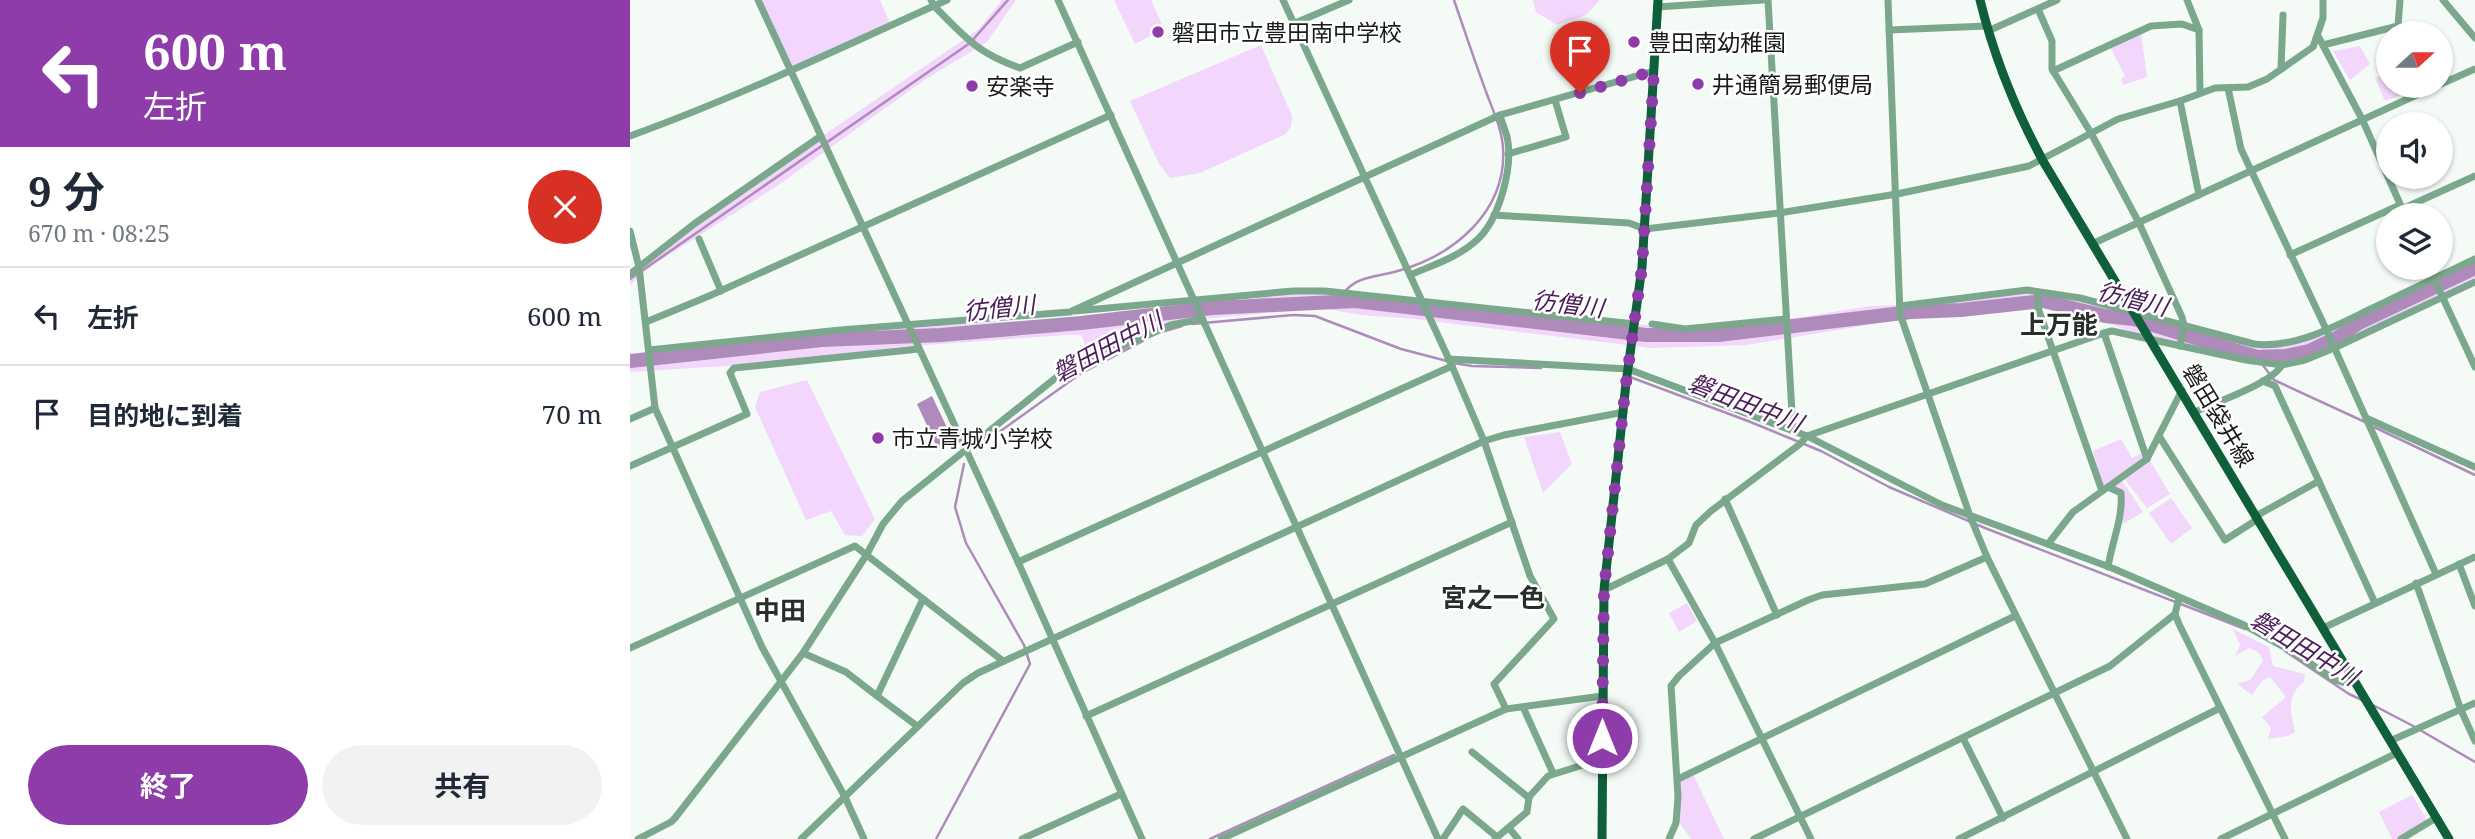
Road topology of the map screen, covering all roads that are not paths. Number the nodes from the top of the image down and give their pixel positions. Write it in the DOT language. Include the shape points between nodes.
graph roads {
  1 [pos="758,0"];
  2 [pos="947,0"];
  3 [pos="1058,0"];
  4 [pos="1283,0"];
  5 [pos="1349,0"];
  6 [pos="1765,0"];
  7 [pos="1888,0"];
  8 [pos="1980,0"];
  9 [pos="2057,0"];
  10 [pos="2187,0"];
  11 [pos="2323,0"];
  12 [pos="2400,0"];
  13 [pos="2443,0"];
  14 [pos="932,3"];
  15 [pos="1658,3"];
  16 [pos="2038,9"];
  17 [pos="2283,15"];
  18 [pos="2399,21"];
  19 [pos="1293,24"];
  20 [pos="1987,29"];
  21 [pos="1889,30"];
  22 [pos="2199,30"];
  23 [pos="2376,35"];
  24 [pos="2318,36"];
  25 [pos="2475,38"];
  26 [pos="1078,42"];
  27 [pos="2323,45"];
  28 [pos="2281,69"];
  29 [pos="2475,69"];
  30 [pos="792,71"];
  31 [pos="1654,71"];
  32 [pos="2053,71"];
  33 [pos="2454,78"];
  34 [pos="2228,88"];
  35 [pos="2200,93"];
  36 [pos="2401,98"];
  37 [pos="1555,100"];
  38 [pos="2180,102"];
  39 [pos="1111,115"];
  40 [pos="1500,116"];
  41 [pos="2362,119"];
  42 [pos="2091,133"];
  43 [pos="630,136"];
  44 [pos="821,136"];
  45 [pos="1508,154"];
  46 [pos="2043,160"];
  47 [pos="2252,170"];
  48 [pos="1365,176"];
  49 [pos="2475,176"];
  50 [pos="1897,194"];
  51 [pos="2199,195"];
  52 [pos="2399,203"];
  53 [pos="2417,203"];
  54 [pos="1779,213"];
  55 [pos="1494,215"];
  56 [pos="2376,220"];
  57 [pos="2139,223"];
  58 [pos="863,227"];
  59 [pos="1645,229"];
  60 [pos="630,231"];
  61 [pos="699,239"];
  62 [pos="2094,243"];
  63 [pos="2290,255"];
  64 [pos="2475,259"];
  65 [pos="1178,262"];
  66 [pos="639,267"];
  67 [pos="2453,269"];
  68 [pos="630,274"];
  69 [pos="1410,275"];
  70 [pos="2430,280"];
  71 [pos="2435,280"];
  72 [pos="2475,282"];
  73 [pos="721,291"];
  74 [pos="2038,292"];
  75 [pos="2443,297"];
  76 [pos="1194,301"];
  77 [pos="1423,302"];
  78 [pos="1900,310"];
  79 [pos="1070,312"];
  80 [pos="2135,313"];
  81 [pos="1786,318"];
  82 [pos="1202,319"];
  83 [pos="646,322"];
  84 [pos="1635,324"];
  85 [pos="1652,324"];
  86 [pos="909,326"];
  87 [pos="2183,326"];
  88 [pos="2326,329"];
  89 [pos="2104,333"];
  90 [pos="2148,337"];
  91 [pos="2180,346"];
  92 [pos="2334,348"];
  93 [pos="919,349"];
  94 [pos="649,350"];
  95 [pos="2053,351"];
  96 [pos="1450,363"];
  97 [pos="2282,365"];
  98 [pos="2475,367"];
  99 [pos="1628,369"];
  100 [pos="2263,381"];
  101 [pos="2182,390"];
  102 [pos="1927,395"];
  103 [pos="655,408"];
  104 [pos="1624,412"];
  105 [pos="2194,412"];
  106 [pos="2366,418"];
  107 [pos="630,419"];
  108 [pos="1793,430"];
  109 [pos="1807,436"];
  110 [pos="2159,436"];
  111 [pos="1484,441"];
  112 [pos="672,448"];
  113 [pos="966,450"];
  114 [pos="1262,453"];
  115 [pos="2147,459"];
  116 [pos="630,466"];
  117 [pos="2475,467"];
  118 [pos="2319,481"];
  119 [pos="2105,489"];
  120 [pos="1725,499"];
  121 [pos="1970,516"];
  122 [pos="2257,517"];
  123 [pos="1512,522"];
  124 [pos="1297,528"];
  125 [pos="2048,544"];
  126 [pos="867,554"];
  127 [pos="1987,557"];
  128 [pos="2475,557"];
  129 [pos="1668,559"];
  130 [pos="1018,562"];
  131 [pos="2459,564"];
  132 [pos="2108,566"];
  133 [pos="2436,574"];
  134 [pos="2416,583"];
  135 [pos="1604,590"];
  136 [pos="2179,598"];
  137 [pos="740,599"];
  138 [pos="923,599"];
  139 [pos="2375,603"];
  140 [pos="1331,604"];
  141 [pos="2475,606"];
  142 [pos="2175,614"];
  143 [pos="1777,615"];
  144 [pos="2015,615"];
  145 [pos="2323,628"];
  146 [pos="1051,639"];
  147 [pos="1715,643"];
  148 [pos="630,649"];
  149 [pos="803,653"];
  150 [pos="1003,661"];
  151 [pos="781,681"];
  152 [pos="2355,682"];
  153 [pos="2055,694"];
  154 [pos="877,696"];
  155 [pos="1602,696"];
  156 [pos="2475,703"];
  157 [pos="1523,707"];
  158 [pos="2220,708"];
  159 [pos="1506,709"];
  160 [pos="2461,710"];
  161 [pos="1086,716"];
  162 [pos="917,726"];
  163 [pos="1763,738"];
  164 [pos="1963,738"];
  165 [pos="2390,741"];
  166 [pos="2475,741"];
  167 [pos="1472,752"];
  168 [pos="2397,753"];
  169 [pos="1400,757"];
  170 [pos="1602,759"];
  171 [pos="2093,771"];
  172 [pos="1553,773"];
  173 [pos="1678,779"];
  174 [pos="1121,794"];
  175 [pos="845,797"];
  176 [pos="1529,798"];
  177 [pos="2272,813"];
  178 [pos="1800,817"];
  179 [pos="2003,818"];
  180 [pos="2436,818"];
  181 [pos="1509,828"];
  182 [pos="1496,838"];
  183 [pos="638,839"];
  184 [pos="801,839"];
  185 [pos="864,839"];
  186 [pos="1022,839"];
  187 [pos="1142,839"];
  188 [pos="1221,839"];
  189 [pos="1440,839"];
  190 [pos="1518,839"];
  191 [pos="1602,839"];
  192 [pos="1670,839"];
  193 [pos="1754,839"];
  194 [pos="1811,839"];
  195 [pos="1959,839"];
  196 [pos="2127,839"];
  197 [pos="2221,839"];
  198 [pos="2285,839"];
  199 [pos="2401,839"];
  200 [pos="2449,839"];
  1 -- 30 [label="street"];
  2 -- 14 [label="street"];
  3 -- 26 [label="street"];
  4 -- 19 [label="street"];
  5 -- 19 [label="street"];
  6 -- 15 [label="street"];
  6 -- 54 [label="street"];
  7 -- 21 [label="street"];
  8 -- 20 [label="main road, 磐田袋井線"];
  9 -- 16 [label="street"];
  10 -- 22 [label="street"];
  11 -- 24 [label="street"];
  12 -- 18 [label="street"];
  13 -- 25 [label="street"];
  14 -- 26 [label="street" via="975,47 1020,68"];
  14 -- 30 [label="street"];
  15 -- 31 [label="main road"];
  16 -- 20 [label="street"];
  16 -- 32 [label="street" via="2052,41"];
  17 -- 28 [label="street"];
  19 -- 48 [label="street"];
  20 -- 21 [label="street"];
  20 -- 46 [label="main road, 磐田袋井線" via="2005,82"];
  21 -- 50 [label="street"];
  22 -- 32 [label="street" via="2182,24 2151,26"];
  22 -- 35 [label="street"];
  23 -- 27 [label="street"];
  24 -- 27 [label="street"];
  24 -- 28 [label="street" via="2313,47"];
  26 -- 39 [label="street"];
  27 -- 41 [label="street"];
  28 -- 34 [label="street" via="2248,87"];
  29 -- 33 [label="street"];
  30 -- 43 [label="street"];
  30 -- 44 [label="street"];
  31 -- 37 [label="street"];
  31 -- 59 [label="main road"];
  32 -- 42 [label="street"];
  34 -- 35 [label="street"];
  34 -- 47 [label="street" via="2241,149"];
  35 -- 38 [label="street"];
  36 -- 41 [label="street"];
  37 -- 40 [label="street"];
  37 -- 45 [label="street" via="1566,137"];
  38 -- 42 [label="street" via="2118,119"];
  38 -- 51 [label="street"];
  39 -- 58 [label="street"];
  39 -- 65 [label="street"];
  40 -- 45 [label="street"];
  40 -- 48 [label="street"];
  41 -- 47 [label="street"];
  41 -- 52 [label="street"];
  42 -- 46 [label="street"];
  42 -- 57 [label="street"];
  44 -- 58 [label="street"];
  44 -- 66 [label="street"];
  45 -- 55 [label="street" via="1507,175"];
  46 -- 50 [label="street"];
  46 -- 62 [label="main road, 磐田袋井線"];
  47 -- 51 [label="street"];
  47 -- 63 [label="street"];
  48 -- 65 [label="street"];
  48 -- 69 [label="street"];
  49 -- 53 [label="street"];
  50 -- 54 [label="street"];
  50 -- 78 [label="street"];
  51 -- 57 [label="street"];
  54 -- 59 [label="street"];
  54 -- 81 [label="street"];
  55 -- 59 [label="street" via="1629,223"];
  55 -- 69 [label="street" via="1480,238 1458,254"];
  56 -- 63 [label="street"];
  57 -- 62 [label="street"];
  57 -- 87 [label="street"];
  58 -- 73 [label="street"];
  58 -- 86 [label="street"];
  59 -- 84 [label="main road"];
  60 -- 66 [label="street"];
  61 -- 73 [label="street"];
  62 -- 80 [label="main road, 磐田袋井線"];
  63 -- 88 [label="street"];
  64 -- 67 [label="street"];
  65 -- 76 [label="street"];
  65 -- 79 [label="street"];
  66 -- 68 [label="street"];
  66 -- 83 [label="street"];
  69 -- 77 [label="street"];
  70 -- 88 [label="street"];
  71 -- 75 [label="street"];
  72 -- 75 [label="street"];
  73 -- 83 [label="street"];
  74 -- 78 [label="street"];
  74 -- 80 [label="street"];
  74 -- 95 [label="street" via="2038,308"];
  75 -- 92 [label="street"];
  75 -- 98 [label="street"];
  76 -- 77 [label="street" via="1325,291"];
  76 -- 79 [label="street"];
  76 -- 82 [label="street"];
  77 -- 84 [label="street"];
  77 -- 96 [label="street"];
  78 -- 102 [label="street"];
  79 -- 86 [label="street"];
  80 -- 87 [label="street"];
  80 -- 90 [label="main road, 磐田袋井線"];
  81 -- 85 [label="street" via="1685,329"];
  81 -- 108 [label="street"];
  82 -- 113 [label="street" via="1171,325 1063,372"];
  82 -- 114 [label="street"];
  83 -- 94 [label="street"];
  84 -- 99 [label="main road"];
  86 -- 93 [label="street"];
  86 -- 94 [label="street"];
  87 -- 88 [label="street" via="2267,345 2301,340"];
  87 -- 91 [label="street"];
  88 -- 92 [label="street"];
  89 -- 90 [label="street"];
  89 -- 95 [label="street"];
  89 -- 115 [label="street"];
  90 -- 91 [label="street"];
  90 -- 101 [label="main road, 磐田袋井線"];
  91 -- 97 [label="street"];
  92 -- 97 [label="street"];
  92 -- 106 [label="street"];
  93 -- 112 [label="street" via="734,368 730,373 747,414"];
  93 -- 113 [label="street"];
  94 -- 103 [label="street"];
  95 -- 102 [label="street"];
  95 -- 119 [label="street"];
  96 -- 99 [label="street"];
  96 -- 111 [label="street"];
  96 -- 114 [label="street"];
  97 -- 100 [label="street"];
  99 -- 104 [label="main road"];
  99 -- 108 [label="street"];
  100 -- 105 [label="street"];
  100 -- 118 [label="street" via="2275,386"];
  101 -- 105 [label="main road, 磐田袋井線"];
  101 -- 110 [label="street"];
  102 -- 109 [label="street"];
  102 -- 121 [label="street"];
  103 -- 107 [label="street"];
  103 -- 112 [label="street"];
  104 -- 111 [label="street"];
  104 -- 135 [label="main road"];
  105 -- 122 [label="main road, 磐田袋井線"];
  106 -- 117 [label="street"];
  106 -- 133 [label="street"];
  108 -- 109 [label="street"];
  109 -- 120 [label="street"];
  109 -- 121 [label="street"];
  110 -- 115 [label="street"];
  110 -- 122 [label="street" via="2225,540"];
  111 -- 123 [label="street"];
  111 -- 124 [label="street"];
  112 -- 116 [label="street"];
  112 -- 137 [label="street"];
  113 -- 126 [label="street" via="902,501"];
  113 -- 130 [label="street"];
  114 -- 124 [label="street"];
  114 -- 130 [label="street"];
  115 -- 119 [label="street"];
  118 -- 122 [label="street"];
  118 -- 139 [label="street"];
  119 -- 125 [label="street" via="2073,512"];
  119 -- 132 [label="street" via="2121,493 2123,509"];
  120 -- 129 [label="street" via="1696,525 1689,543"];
  120 -- 143 [label="street"];
  121 -- 125 [label="street"];
  121 -- 127 [label="street"];
  122 -- 145 [label="main road, 磐田袋井線"];
  123 -- 140 [label="street"];
  123 -- 159 [label="street" via="1530,576 1554,619 1494,684"];
  124 -- 140 [label="street"];
  124 -- 146 [label="street"];
  125 -- 132 [label="street"];
  126 -- 137 [label="street" via="855,546"];
  126 -- 138 [label="street"];
  126 -- 149 [label="street"];
  127 -- 143 [label="street" via="1925,584 1822,595"];
  127 -- 144 [label="street"];
  128 -- 131 [label="street"];
  129 -- 135 [label="street"];
  129 -- 147 [label="street"];
  130 -- 146 [label="street"];
  131 -- 133 [label="street"];
  131 -- 141 [label="street"];
  132 -- 136 [label="street"];
  133 -- 134 [label="street"];
  134 -- 139 [label="street"];
  134 -- 160 [label="street"];
  135 -- 155 [label="main road"];
  136 -- 142 [label="street"];
  136 -- 152 [label="street" via="2270,638 2335,680"];
  137 -- 148 [label="street"];
  137 -- 151 [label="street"];
  138 -- 150 [label="street"];
  138 -- 154 [label="street"];
  139 -- 145 [label="street"];
  140 -- 161 [label="street"];
  140 -- 169 [label="street"];
  142 -- 153 [label="street" via="2110,666"];
  142 -- 158 [label="street"];
  143 -- 147 [label="street"];
  144 -- 153 [label="street"];
  144 -- 163 [label="street"];
  145 -- 152 [label="main road, 磐田袋井線"];
  146 -- 150 [label="street"];
  146 -- 161 [label="street"];
  147 -- 163 [label="street"];
  147 -- 173 [label="street" via="1671,686"];
  149 -- 151 [label="street"];
  149 -- 154 [label="street" via="846,672"];
  150 -- 162 [label="street" via="963,683"];
  151 -- 175 [label="street"];
  151 -- 183 [label="street" via="671,822"];
  152 -- 165 [label="main road, 磐田袋井線"];
  153 -- 164 [label="street"];
  153 -- 171 [label="street"];
  154 -- 162 [label="street"];
  155 -- 157 [label="street"];
  155 -- 170 [label="main road"];
  156 -- 160 [label="street"];
  157 -- 159 [label="street"];
  157 -- 172 [label="street"];
  158 -- 171 [label="street"];
  158 -- 177 [label="street"];
  159 -- 169 [label="street"];
  160 -- 165 [label="street"];
  160 -- 166 [label="street"];
  161 -- 174 [label="street"];
  162 -- 175 [label="street"];
  163 -- 173 [label="street"];
  163 -- 178 [label="street"];
  164 -- 178 [label="street"];
  164 -- 179 [label="street"];
  165 -- 168 [label="main road, 磐田袋井線"];
  167 -- 176 [label="street"];
  168 -- 177 [label="street"];
  168 -- 180 [label="main road, 磐田袋井線"];
  169 -- 188 [label="street"];
  169 -- 189 [label="street"];
  170 -- 172 [label="street"];
  170 -- 191 [label="main road"];
  171 -- 179 [label="street"];
  171 -- 196 [label="street"];
  172 -- 176 [label="street"];
  173 -- 192 [label="street" via="1676,823"];
  174 -- 186 [label="street"];
  174 -- 187 [label="street"];
  175 -- 184 [label="street"];
  175 -- 185 [label="street"];
  176 -- 181 [label="street" via="1527,812"];
  177 -- 197 [label="street"];
  177 -- 198 [label="street"];
  178 -- 193 [label="street"];
  178 -- 194 [label="street"];
  179 -- 195 [label="street"];
  180 -- 199 [label="street"];
  180 -- 200 [label="main road, 磐田袋井線"];
  181 -- 182 [label="street"];
  181 -- 190 [label="street"];
  182 -- 189 [label="street" via="1463,809"];
}
